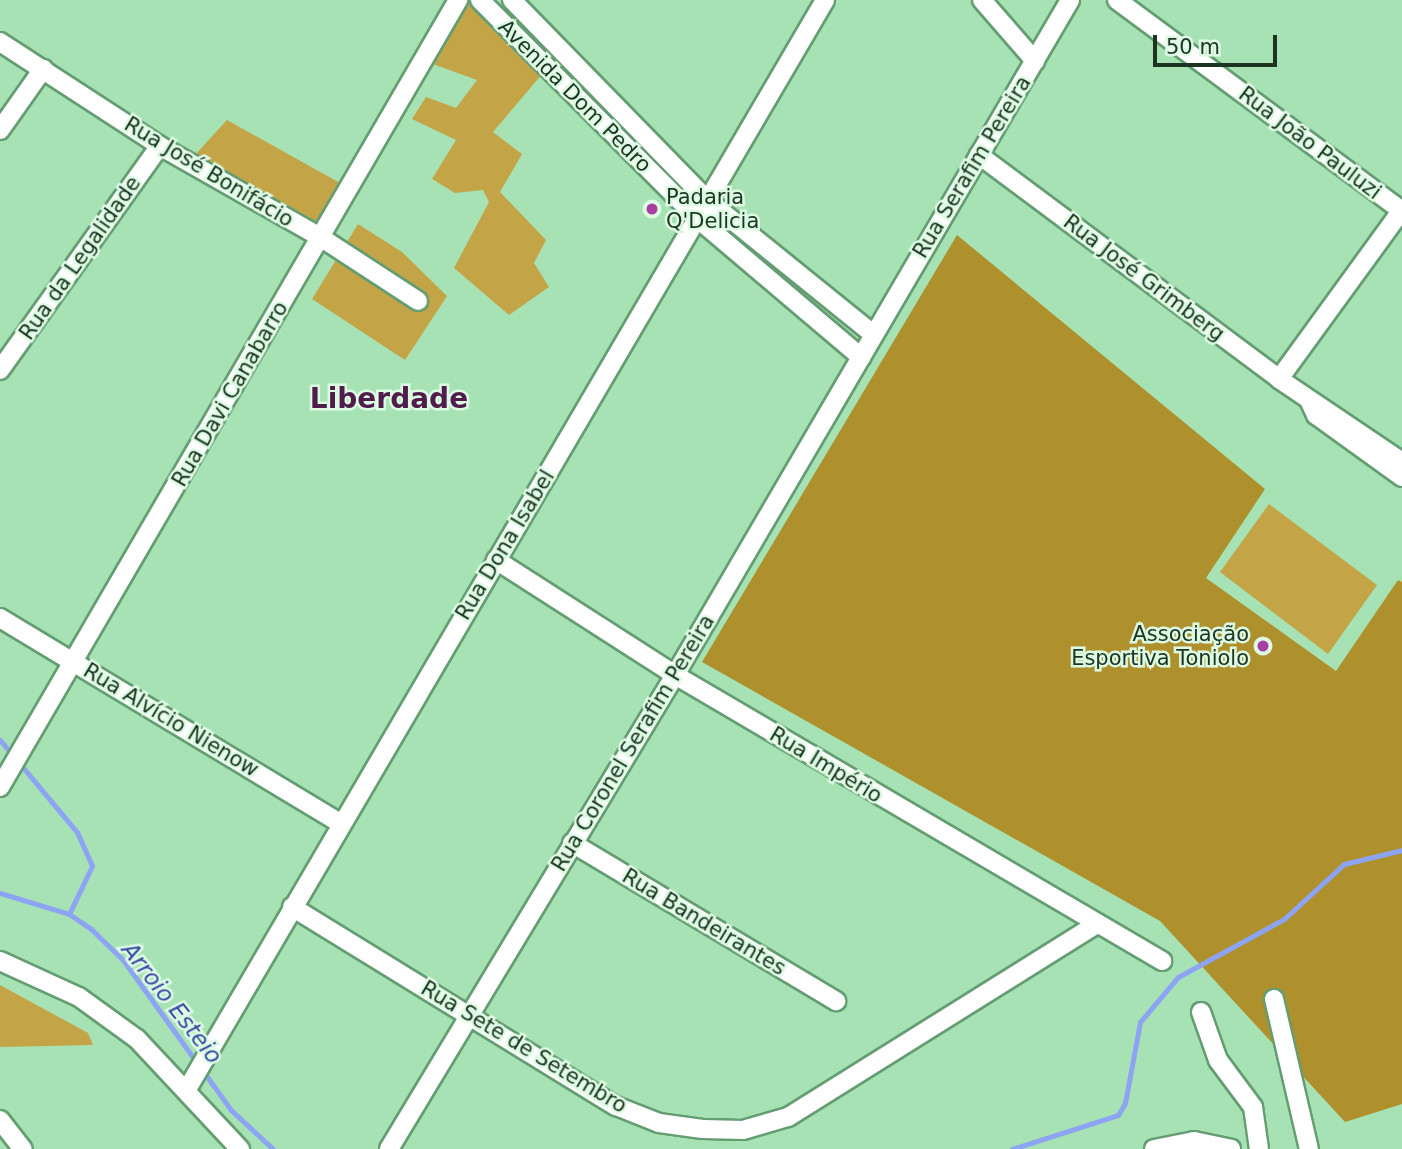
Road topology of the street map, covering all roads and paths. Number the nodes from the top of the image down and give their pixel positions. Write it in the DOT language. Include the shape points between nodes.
graph roads {
  1 [pos="458,0"];
  2 [pos="480,0"];
  3 [pos="512,0"];
  4 [pos="825,0"];
  5 [pos="982,0"];
  6 [pos="1070,0"];
  7 [pos="1117,0"];
  8 [pos="537,25"];
  9 [pos="521,40"];
  10 [pos="0,42"];
  11 [pos="1035,61"];
  12 [pos="43,69"];
  13 [pos="596,83"];
  14 [pos="580,100"];
  15 [pos="0,130"];
  16 [pos="654,143"];
  17 [pos="160,146"];
  18 [pos="979,155"];
  19 [pos="638,158"];
  20 [pos="707,200"];
  21 [pos="1402,211"];
  22 [pos="698,219"];
  23 [pos="320,237"];
  24 [pos="418,301"];
  25 [pos="873,334"];
  26 [pos="861,357"];
  27 [pos="0,370"];
  28 [pos="1279,379"];
  29 [pos="1309,400"];
  30 [pos="1402,462"];
  31 [pos="1402,477"];
  32 [pos="496,560"];
  33 [pos="0,618"];
  34 [pos="75,662"];
  35 [pos="675,676"];
  36 [pos="1,787"];
  37 [pos="341,824"];
  38 [pos="572,843"];
  39 [pos="292,907"];
  40 [pos="1095,925"];
  41 [pos="0,961"];
  42 [pos="1162,961"];
  43 [pos="1275,999"];
  44 [pos="836,1001"];
  45 [pos="1201,1012"];
  46 [pos="469,1016"];
  47 [pos="191,1084"];
  48 [pos="0,1119"];
  49 [pos="23,1149"];
  50 [pos="240,1149"];
  51 [pos="389,1149"];
  52 [pos="1154,1149"];
  53 [pos="1231,1149"];
  54 [pos="1259,1149"];
  55 [pos="1310,1149"];
  1 -- 23 [label="street, Rua Davi Canabarro"];
  2 -- 9 [label="street, Avenida Dom Pedro"];
  3 -- 8 [label="street, Avenida Dom Pedro"];
  4 -- 20 [label="street, Rua Dona Isabel"];
  5 -- 11 [label="street"];
  6 -- 11 [label="street, Rua Serafim Pereira"];
  7 -- 21 [label="street, Rua João Pauluzi"];
  8 -- 9 [label="street"];
  8 -- 13 [label="street, Avenida Dom Pedro"];
  9 -- 14 [label="street, Avenida Dom Pedro"];
  10 -- 12 [label="street, Rua José Bonifácio"];
  11 -- 18 [label="street, Rua Serafim Pereira"];
  12 -- 15 [label="street"];
  12 -- 17 [label="street, Rua José Bonifácio"];
  13 -- 14 [label="street"];
  13 -- 16 [label="street, Avenida Dom Pedro"];
  14 -- 19 [label="street, Avenida Dom Pedro"];
  16 -- 19 [label="street"];
  16 -- 20 [label="street, Avenida Dom Pedro"];
  17 -- 23 [label="street, Rua José Bonifácio"];
  17 -- 27 [label="street, Rua da Legalidade"];
  18 -- 25 [label="street, Rua Serafim Pereira"];
  18 -- 28 [label="street, Rua José Grimberg"];
  19 -- 22 [label="street, Avenida Dom Pedro"];
  20 -- 22 [label="street, Rua Dona Isabel"];
  20 -- 25 [label="street, Avenida Dom Pedro"];
  21 -- 28 [label="street"];
  22 -- 26 [label="street, Avenida Dom Pedro"];
  22 -- 32 [label="street, Rua Dona Isabel"];
  23 -- 24 [label="street, Rua José Bonifácio"];
  23 -- 34 [label="street, Rua Davi Canabarro"];
  25 -- 26 [label="street, Rua Coronel Serafim Pereira"];
  26 -- 35 [label="street, Rua Coronel Serafim Pereira"];
  28 -- 29 [label="street, Rua José Grimberg"];
  29 -- 30 [label="street, Rua José Grimberg" via="1323,405"];
  29 -- 31 [label="street, Rua José Grimberg" via="1316,415"];
  32 -- 35 [label="street, Rua Império"];
  32 -- 37 [label="street, Rua Dona Isabel"];
  33 -- 34 [label="street, Rua Alvício Nienow"];
  34 -- 36 [label="street, Rua Davi Canabarro"];
  34 -- 37 [label="street, Rua Alvício Nienow"];
  35 -- 38 [label="street, Rua Coronel Serafim Pereira"];
  35 -- 40 [label="street, Rua Império"];
  37 -- 39 [label="street, Rua Dona Isabel"];
  38 -- 44 [label="street, Rua Bandeirantes"];
  38 -- 46 [label="street, Rua Coronel Serafim Pereira"];
  39 -- 46 [label="street, Rua Sete de Setembro"];
  39 -- 47 [label="street, Rua Dona Isabel"];
  40 -- 42 [label="street, Rua Império"];
  40 -- 46 [label="street, Rua Sete de Setembro" via="788,1117 743,1130 659,1123 616,1106"];
  41 -- 47 [label="street" via="79,997"];
  43 -- 55 [label="street"];
  45 -- 54 [label="street" via="1218,1060 1252,1107"];
  46 -- 51 [label="street, Rua Coronel Serafim Pereira"];
  47 -- 50 [label="street"];
  48 -- 49 [label="street"];
  52 -- 53 [label="street" via="1194,1141"];
}
